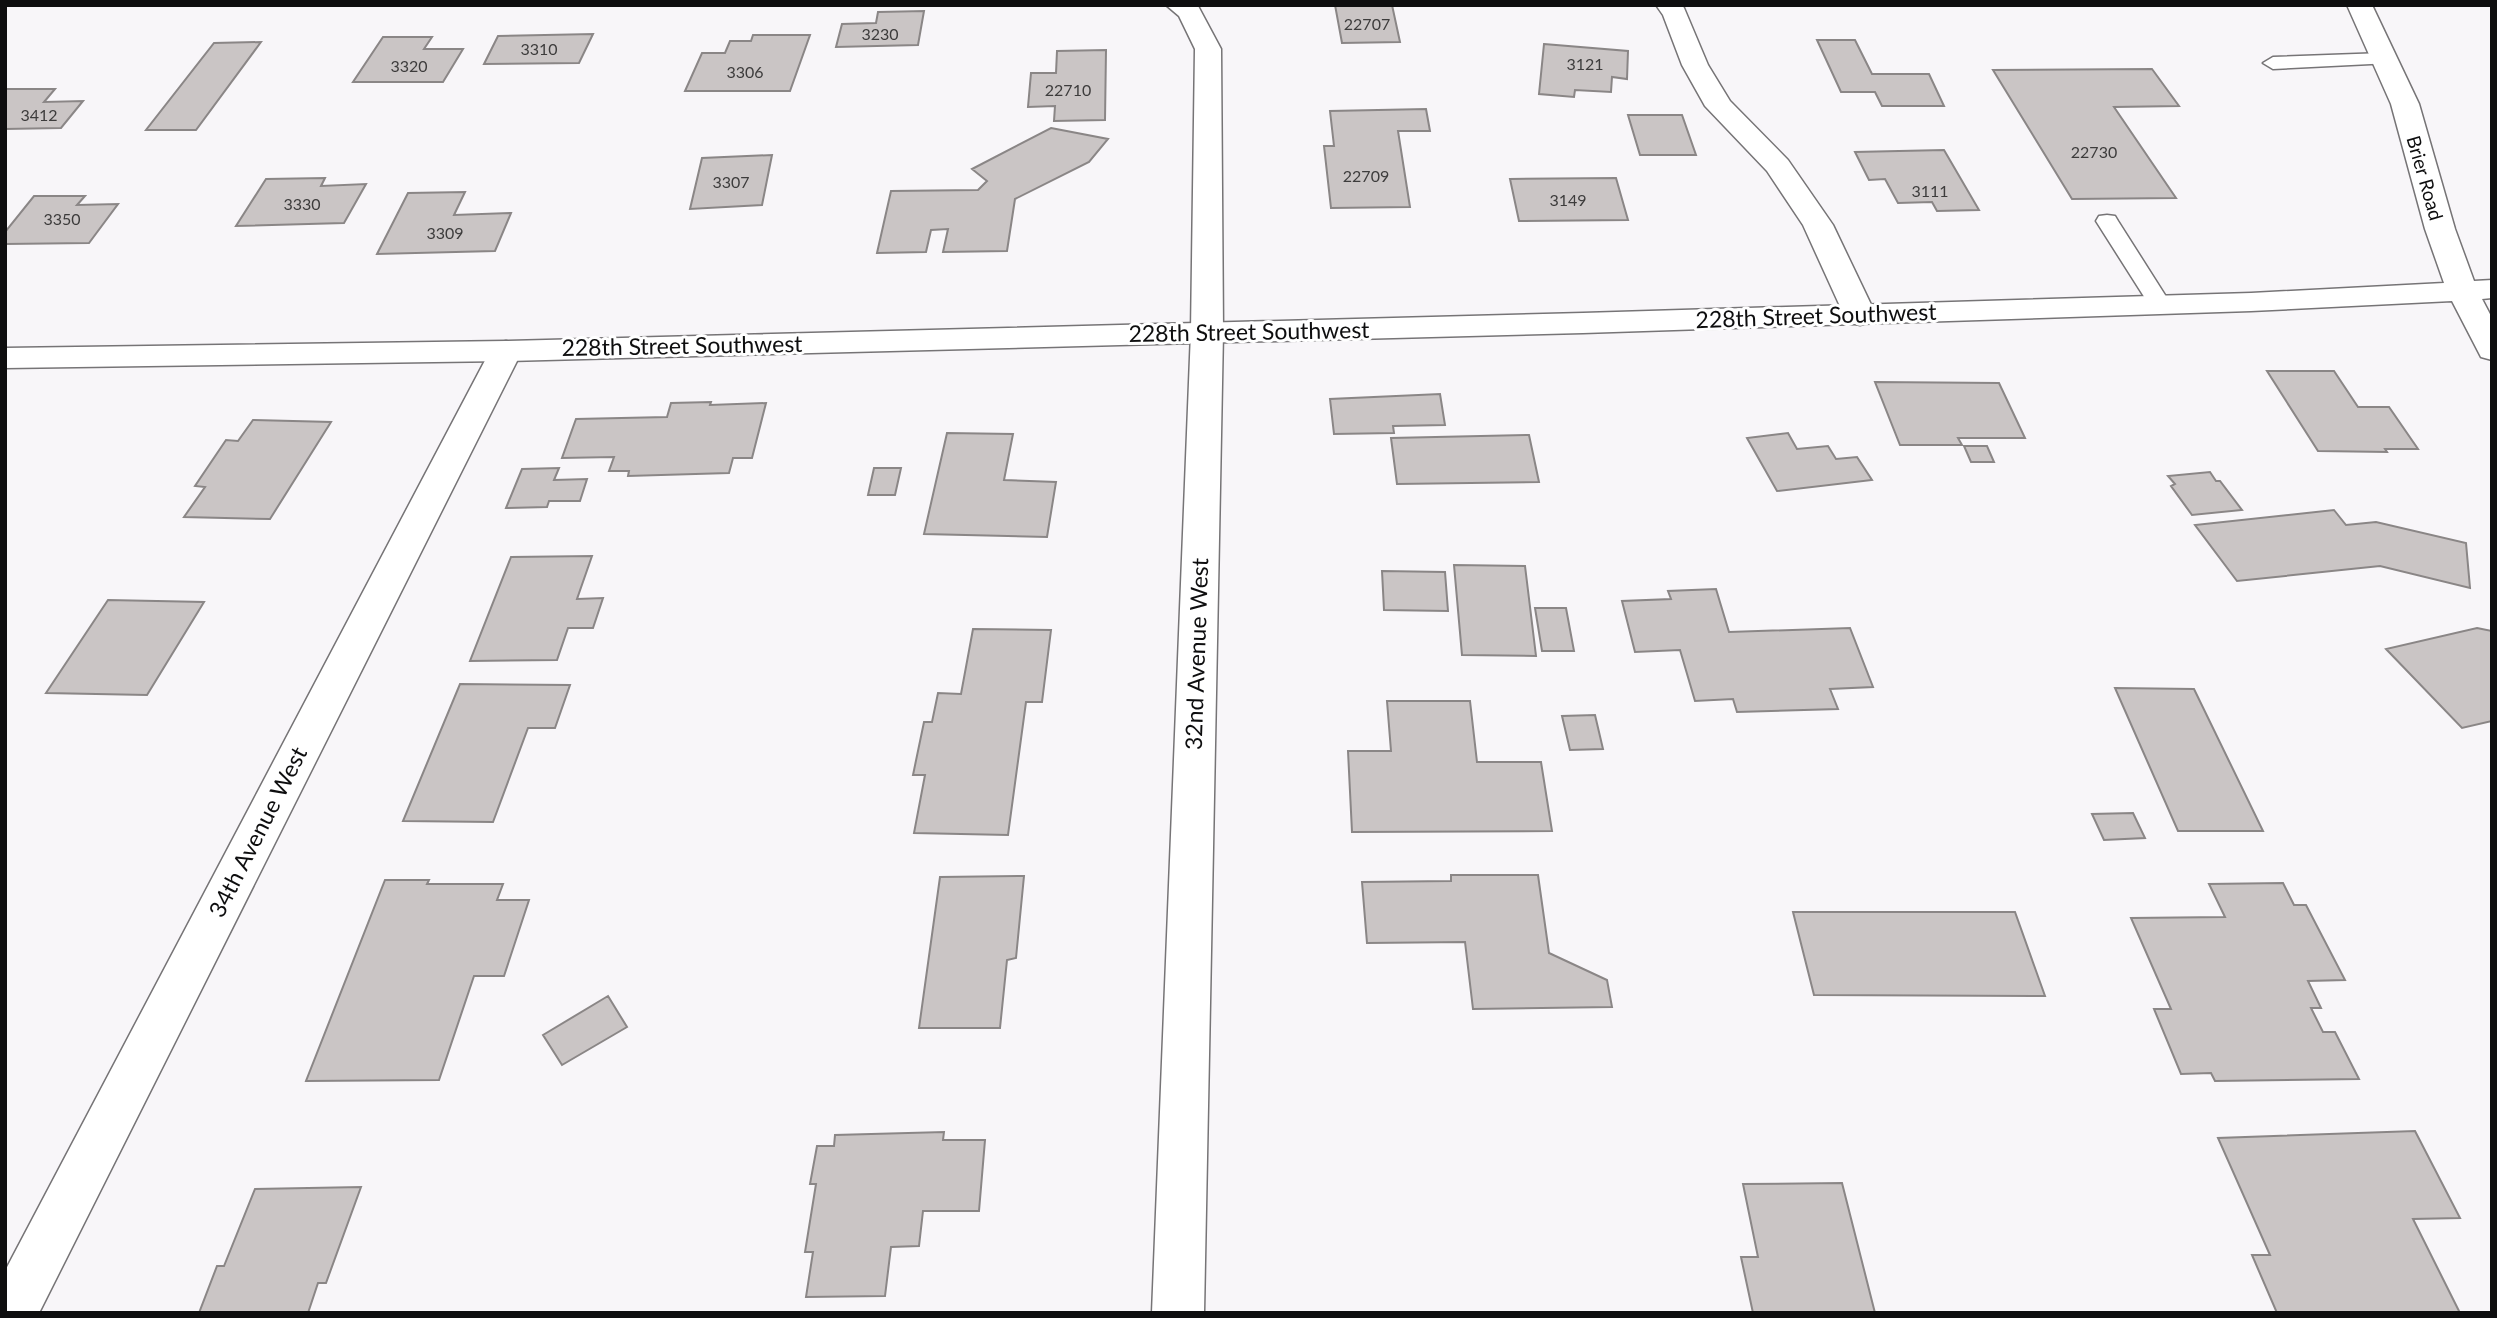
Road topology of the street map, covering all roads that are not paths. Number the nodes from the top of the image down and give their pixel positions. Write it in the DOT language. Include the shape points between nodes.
graph roads {
  1 [pos="1178,5"];
  2 [pos="1668,5"];
  3 [pos="2359,5"];
  4 [pos="2384,59"];
  5 [pos="2273,63"];
  6 [pos="2107,221"];
  7 [pos="2477,290"];
  8 [pos="2161,306"];
  9 [pos="1860,315"];
  10 [pos="1207,332"];
  11 [pos="2492,350"];
  12 [pos="506,351"];
  13 [pos="5,358"];
  14 [pos="11,1313"];
  15 [pos="1178,1313"];
  1 -- 10 [label="street, 32nd Avenue West" via="1189,11 1208,49"];
  2 -- 9 [label="street" via="1719,106 1779,166 1818,225"];
  3 -- 4 [label="street, Brier Road"];
  4 -- 5 [label="lane"];
  4 -- 7 [label="street, Brier Road" via="2405,104 2440,229"];
  6 -- 8 [label="lane"];
  7 -- 8 [label="street, 228th Street Southwest"];
  7 -- 11 [label="street, Brier Road"];
  8 -- 9 [label="street, 228th Street Southwest"];
  9 -- 10 [label="street, 228th Street Southwest"];
  10 -- 12 [label="street, 228th Street Southwest"];
  10 -- 15 [label="street, 32nd Avenue West"];
  12 -- 13 [label="street, 228th Street Southwest"];
  12 -- 14 [label="street, 34th Avenue West"];
}
